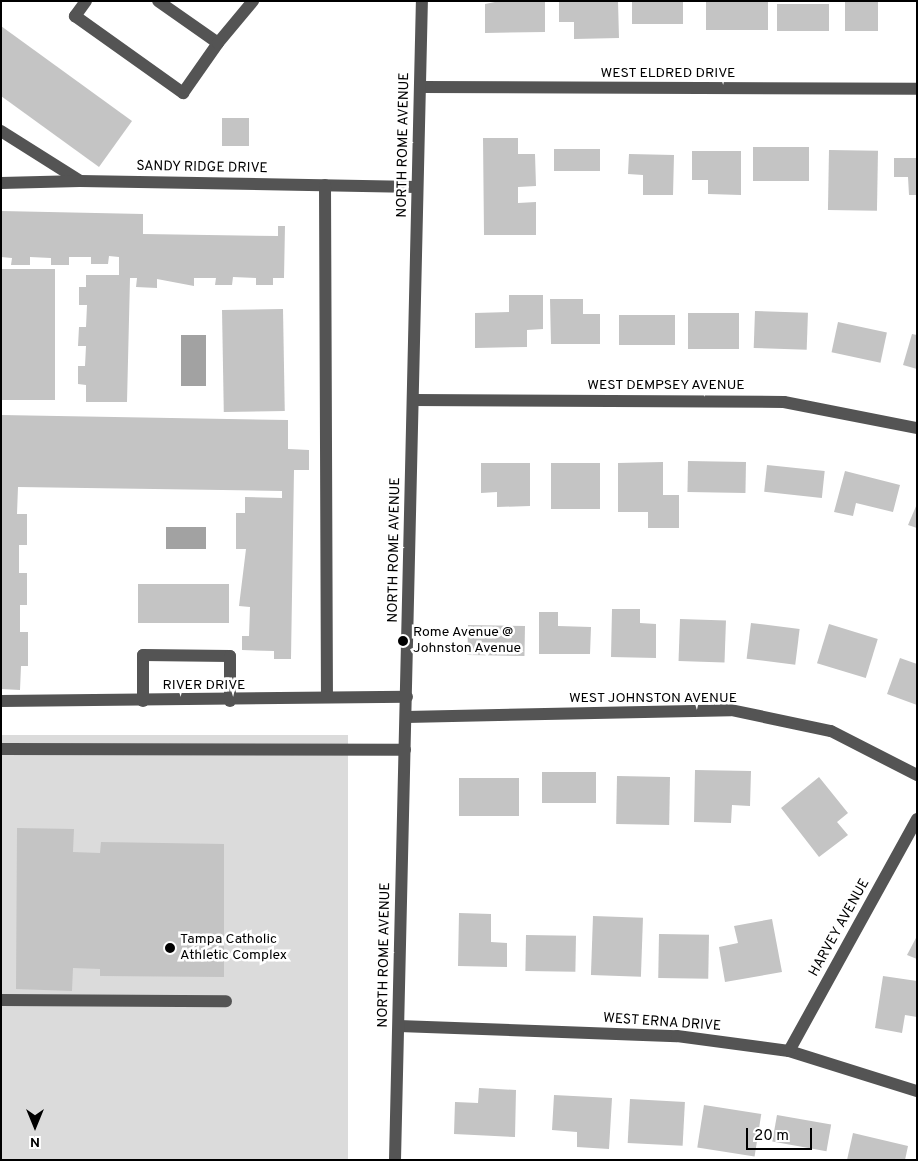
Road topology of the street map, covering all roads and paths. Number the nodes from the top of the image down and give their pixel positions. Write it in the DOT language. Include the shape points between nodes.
graph roads {
  1 [pos="86,1"];
  2 [pos="158,1"];
  3 [pos="253,1"];
  4 [pos="422,1"];
  5 [pos="218,43"];
  6 [pos="420,87"];
  7 [pos="917,89"];
  8 [pos="1,131"];
  9 [pos="80,181"];
  10 [pos="1,182"];
  11 [pos="325,186"];
  12 [pos="418,187"];
  13 [pos="413,400"];
  14 [pos="917,428"];
  15 [pos="328,697"];
  16 [pos="407,697"];
  17 [pos="1,701"];
  18 [pos="143,701"];
  19 [pos="230,701"];
  20 [pos="406,717"];
  21 [pos="1,749"];
  22 [pos="405,750"];
  23 [pos="917,775"];
  24 [pos="917,819"];
  25 [pos="1,1000"];
  26 [pos="226,1001"];
  27 [pos="399,1026"];
  28 [pos="790,1051"];
  29 [pos="917,1090"];
  30 [pos="395,1160"];
  1 -- 5 [label="street" via="75,16 183,93"];
  2 -- 5 [label="street"];
  3 -- 5 [label="street"];
  4 -- 6 [label="street, NORTH ROME AVENUE"];
  6 -- 7 [label="street, WEST ELDRED DRIVE"];
  6 -- 12 [label="street, NORTH ROME AVENUE"];
  8 -- 9 [label="street"];
  9 -- 10 [label="street, SANDY RIDGE DRIVE"];
  9 -- 11 [label="street, SANDY RIDGE DRIVE"];
  11 -- 12 [label="street, SANDY RIDGE DRIVE"];
  11 -- 15 [label="street"];
  12 -- 13 [label="street, NORTH ROME AVENUE"];
  13 -- 14 [label="street, WEST DEMPSEY AVENUE" via="784,402"];
  13 -- 16 [label="street, NORTH ROME AVENUE"];
  15 -- 16 [label="street, RIVER DRIVE"];
  15 -- 19 [label="street, RIVER DRIVE"];
  16 -- 20 [label="street, NORTH ROME AVENUE"];
  17 -- 18 [label="street, RIVER DRIVE"];
  18 -- 19 [label="street, RIVER DRIVE"];
  18 -- 19 [label="street" via="143,655 152,655 230,656"];
  20 -- 22 [label="street, NORTH ROME AVENUE"];
  20 -- 23 [label="street, WEST JOHNSTON AVENUE" via="731,710 831,731"];
  21 -- 22 [label="street"];
  22 -- 27 [label="street, NORTH ROME AVENUE"];
  24 -- 28 [label="street, HARVEY AVENUE"];
  25 -- 26 [label="street"];
  27 -- 28 [label="street, WEST ERNA DRIVE" via="677,1036"];
  27 -- 30 [label="street, NORTH ROME AVENUE"];
  28 -- 29 [label="street, WEST ERNA DRIVE"];
}
